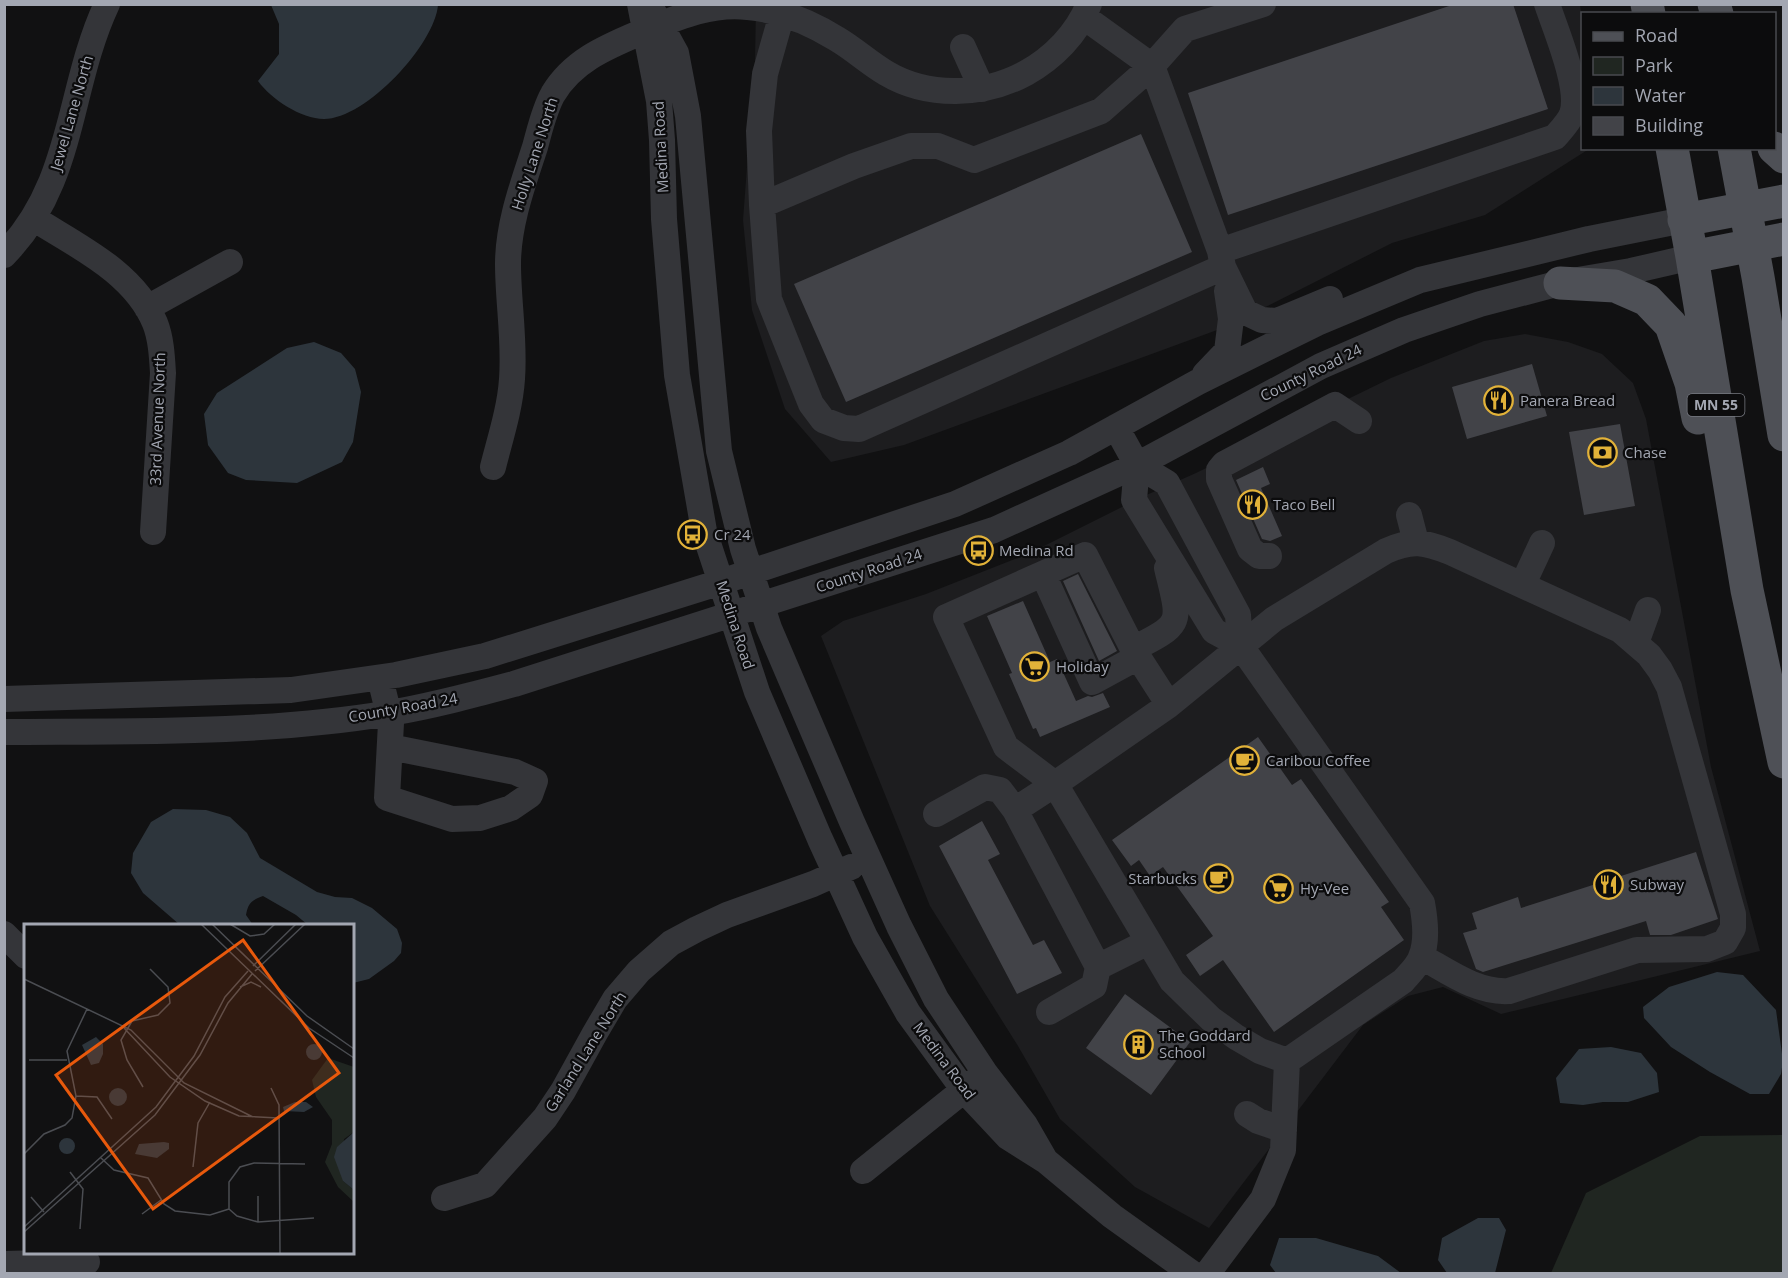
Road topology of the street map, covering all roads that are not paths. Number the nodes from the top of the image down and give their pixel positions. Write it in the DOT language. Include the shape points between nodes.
graph roads {
  1 [pos="107,4"];
  2 [pos="640,4"];
  3 [pos="1263,4"];
  4 [pos="1547,4"];
  5 [pos="1086,11"];
  6 [pos="782,14"];
  7 [pos="652,20"];
  8 [pos="963,47"];
  9 [pos="1152,66"];
  10 [pos="982,89"];
  11 [pos="1672,150"];
  12 [pos="1734,150"];
  13 [pos="1784,201"];
  14 [pos="762,205"];
  15 [pos="1744,208"];
  16 [pos="33,219"];
  17 [pos="1684,220"];
  18 [pos="1784,239"];
  19 [pos="1750,244"];
  20 [pos="1550,248"];
  21 [pos="4,255"];
  22 [pos="1692,257"];
  23 [pos="1221,259"];
  24 [pos="230,262"];
  25 [pos="1560,284"];
  26 [pos="147,308"];
  27 [pos="1198,382"];
  28 [pos="1359,421"];
  29 [pos="1116,427"];
  30 [pos="1784,435"];
  31 [pos="1137,465"];
  32 [pos="493,467"];
  33 [pos="1409,515"];
  34 [pos="153,532"];
  35 [pos="1416,542"];
  36 [pos="1542,543"];
  37 [pos="1161,545"];
  38 [pos="1269,556"];
  39 [pos="751,571"];
  40 [pos="1043,574"];
  41 [pos="721,582"];
  42 [pos="1523,584"];
  43 [pos="1747,590"];
  44 [pos="762,605"];
  45 [pos="1648,610"];
  46 [pos="732,615"];
  47 [pos="1636,643"];
  48 [pos="1240,645"];
  49 [pos="1135,653"];
  50 [pos="380,678"];
  51 [pos="4,699"];
  52 [pos="1169,705"];
  53 [pos="389,713"];
  54 [pos="4,732"];
  55 [pos="390,747"];
  56 [pos="1784,762"];
  57 [pos="1055,783"];
  58 [pos="1015,810"];
  59 [pos="936,814"];
  60 [pos="869,859"];
  61 [pos="836,874"];
  62 [pos="4,934"];
  63 [pos="1148,942"];
  64 [pos="24,954"];
  65 [pos="1422,957"];
  66 [pos="1098,967"];
  67 [pos="1049,1012"];
  68 [pos="1287,1061"];
  69 [pos="985,1073"];
  70 [pos="964,1090"];
  71 [pos="1247,1114"];
  72 [pos="1284,1130"];
  73 [pos="1046,1161"];
  74 [pos="863,1171"];
  75 [pos="444,1198"];
  76 [pos="87,1263"];
  77 [pos="4,1264"];
  78 [pos="1193,1274"];
  79 [pos="1207,1274"];
  1 -- 16 [label="street, Jewel Lane North" via="97,25 54,180"];
  2 -- 7 [label="street, Medina Road"];
  3 -- 9 [label="street" via="1185,29"];
  4 -- 23 [label="street" via="1575,102 1572,117 1555,137"];
  5 -- 9 [label="street"];
  5 -- 10 [label="street, Holly Lane North" via="1065,43 1041,65 1013,81"];
  6 -- 7 [label="street, Holly Lane North" via="725,6"];
  6 -- 10 [label="street, Holly Lane North" via="828,34 888,74 917,87"];
  6 -- 14 [label="street" via="765,74 761,108"];
  7 -- 32 [label="street, Holly Lane North" via="592,54 571,71 553,94 544,116 512,226 508,263 514,338 512,382"];
  7 -- 39 [label="street, Medina Road" via="676,53 688,116 719,451"];
  7 -- 41 [label="street, Medina Road" via="677,375 704,531"];
  8 -- 10 [label="street"];
  9 -- 14 [label="street" via="1101,111 974,160 938,147 911,146 854,165"];
  9 -- 23 [label="street"];
  11 -- 17 [label="main road, MN 55"];
  12 -- 15 [label="main road"];
  13 -- 15 [label="main road"];
  14 -- 23 [label="street" via="769,299 811,404 823,420 844,428 859,429"];
  15 -- 17 [label="main road"];
  15 -- 19 [label="main road"];
  16 -- 21 [label="street, Jewel Lane North"];
  16 -- 26 [label="street, 33rd Avenue North" via="127,281"];
  17 -- 20 [label="street"];
  17 -- 22 [label="main road, MN 55"];
  18 -- 19 [label="main road"];
  19 -- 22 [label="main road"];
  19 -- 30 [label="main road"];
  20 -- 23 [label="street" via="1497,247 1446,257 1277,321 1262,320 1245,312"];
  20 -- 27 [label="street" via="1420,280 1317,323"];
  22 -- 25 [label="street, County Road 24"];
  22 -- 43 [label="main road, MN 55"];
  23 -- 27 [label="street" via="1231,319 1230,337 1227,351"];
  24 -- 26 [label="street"];
  25 -- 31 [label="street, County Road 24" via="1480,304 1404,330 1321,366"];
  25 -- 43 [label="main road" via="1615,286 1647,300 1671,325 1690,382 1718,505"];
  26 -- 34 [label="street, 33rd Avenue North" via="162,348 163,373"];
  27 -- 29 [label="street"];
  28 -- 38 [label="street" via="1335,405 1219,470 1219,479 1250,549 1259,556"];
  29 -- 31 [label="street"];
  29 -- 39 [label="street" via="1069,453 955,504"];
  31 -- 37 [label="street" via="1134,500"];
  31 -- 44 [label="street, County Road 24" via="994,530"];
  31 -- 48 [label="street" via="1167,483 1238,615"];
  33 -- 35 [label="street"];
  35 -- 42 [label="street" via="1450,552"];
  35 -- 48 [label="street" via="1386,551 1274,619"];
  36 -- 42 [label="street"];
  37 -- 48 [label="street" via="1214,631"];
  37 -- 49 [label="street" via="1177,612 1165,633"];
  39 -- 41 [label="street"];
  39 -- 44 [label="street, Medina Road"];
  40 -- 49 [label="street" via="1085,555"];
  40 -- 49 [label="street" via="1092,682"];
  40 -- 57 [label="street" via="946,618 1006,747"];
  41 -- 46 [label="street, Medina Road"];
  41 -- 50 [label="street" via="485,656"];
  42 -- 47 [label="street" via="1620,630"];
  43 -- 56 [label="main road, MN 55"];
  44 -- 46 [label="street, County Road 24"];
  44 -- 60 [label="street, Medina Road"];
  45 -- 47 [label="street"];
  46 -- 53 [label="street, County Road 24" via="514,684"];
  46 -- 61 [label="street, Medina Road" via="757,692"];
  47 -- 65 [label="street" via="1660,670 1671,693 1733,914 1733,928 1725,942 1707,949 1637,950 1502,992 1482,989"];
  48 -- 52 [label="street"];
  48 -- 65 [label="street" via="1422,903"];
  49 -- 52 [label="street"];
  50 -- 51 [label="street" via="291,690"];
  50 -- 53 [label="street"];
  52 -- 57 [label="street"];
  53 -- 54 [label="street, County Road 24" via="212,728"];
  53 -- 55 [label="street"];
  55 -- 55 [label="street" via="387,798 452,819 480,818 511,808 530,795 536,781 506,770"];
  57 -- 58 [label="street"];
  57 -- 63 [label="street"];
  58 -- 59 [label="street" via="1000,790 986,787"];
  58 -- 66 [label="street"];
  60 -- 61 [label="street, Garland Lane North"];
  60 -- 69 [label="street, Medina Road" via="936,999"];
  61 -- 70 [label="street, Medina Road" via="865,937 908,1013"];
  61 -- 75 [label="street, Garland Lane North" via="727,915 671,944 639,971 615,999 545,1118 485,1185"];
  62 -- 64 [label="street"];
  63 -- 66 [label="street"];
  63 -- 68 [label="street" via="1172,981 1211,1019 1260,1051"];
  65 -- 68 [label="street" via="1403,981"];
  66 -- 67 [label="street" via="1094,986"];
  68 -- 72 [label="street"];
  69 -- 70 [label="street"];
  69 -- 73 [label="street, Medina Road" via="1025,1125"];
  70 -- 73 [label="street, Medina Road" via="1008,1137"];
  70 -- 74 [label="street"];
  71 -- 72 [label="street"];
  72 -- 79 [label="street" via="1283,1150 1263,1199"];
  73 -- 78 [label="street, Medina Road" via="1112,1216"];
  76 -- 77 [label="street"];
}
